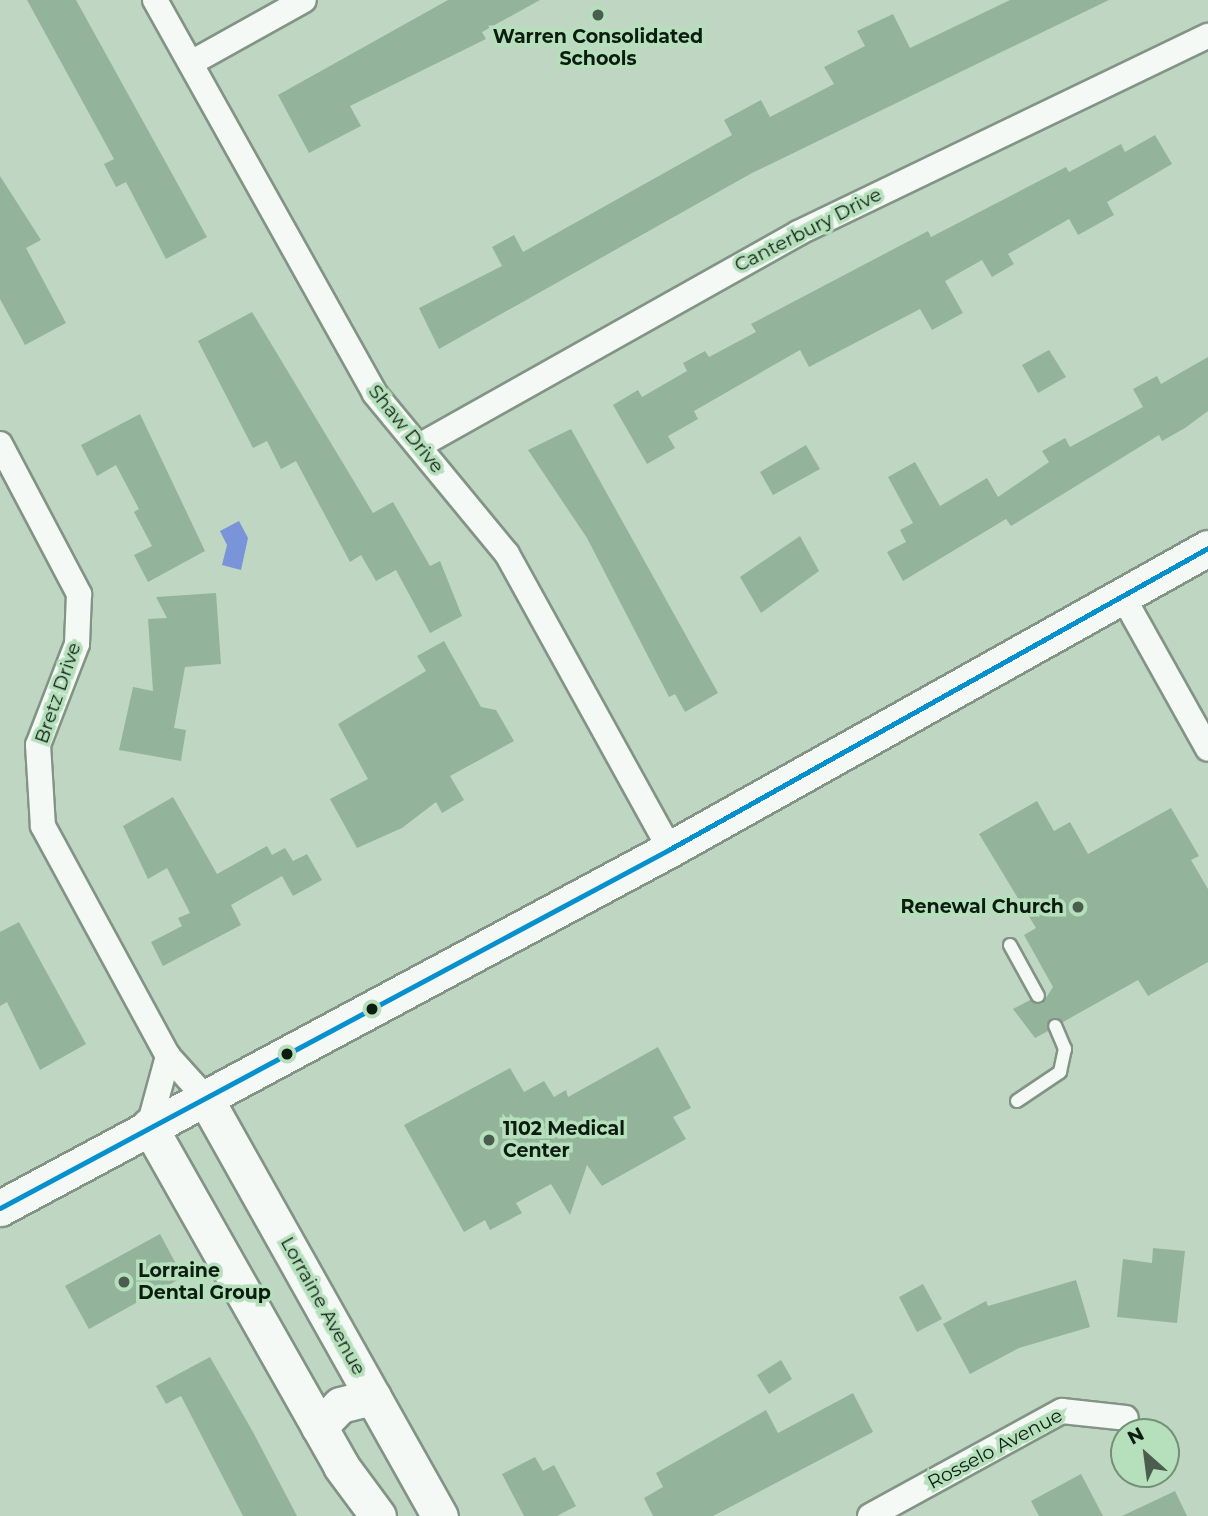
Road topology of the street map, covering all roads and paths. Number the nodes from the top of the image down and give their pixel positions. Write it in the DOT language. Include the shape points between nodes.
graph roads {
  1 [pos="155,0"];
  2 [pos="304,0"];
  3 [pos="1208,36"];
  4 [pos="191,63"];
  5 [pos="0,444"];
  6 [pos="419,446"];
  7 [pos="1208,548"];
  8 [pos="1122,595"];
  9 [pos="1208,748"];
  10 [pos="670,849"];
  11 [pos="1010,945"];
  12 [pos="1038,996"];
  13 [pos="1055,1026"];
  14 [pos="167,1056"];
  15 [pos="204,1096"];
  16 [pos="1017,1101"];
  17 [pos="149,1126"];
  18 [pos="0,1209"];
  19 [pos="373,1397"];
  20 [pos="1126,1418"];
  21 [pos="319,1427"];
  22 [pos="378,1516"];
  23 [pos="440,1516"];
  24 [pos="870,1516"];
  1 -- 4 [label="street, Shaw Drive"];
  2 -- 4 [label="street"];
  3 -- 6 [label="street, Canterbury Drive" via="798,233"];
  4 -- 6 [label="street, Shaw Drive" via="375,394"];
  5 -- 14 [label="street, Bretz Drive" via="79,594 77,644 38,746 43,826"];
  6 -- 10 [label="street, Shaw Drive" via="507,554"];
  7 -- 8 [label="main road"];
  8 -- 9 [label="street"];
  8 -- 10 [label="main road"];
  10 -- 15 [label="main road"];
  11 -- 12 [label="lane"];
  13 -- 16 [label="lane" via="1065,1049 1060,1072"];
  14 -- 15 [label="street, Bretz Drive"];
  14 -- 17 [label="street"];
  15 -- 17 [label="main road"];
  15 -- 19 [label="main road, Lorraine Avenue"];
  17 -- 18 [label="main road"];
  17 -- 21 [label="main road"];
  19 -- 21 [label="main road" via="340,1405"];
  19 -- 23 [label="main road, Lorraine Avenue"];
  20 -- 24 [label="street, Rosselo Avenue" via="1062,1411"];
  21 -- 22 [label="main road"];
}
